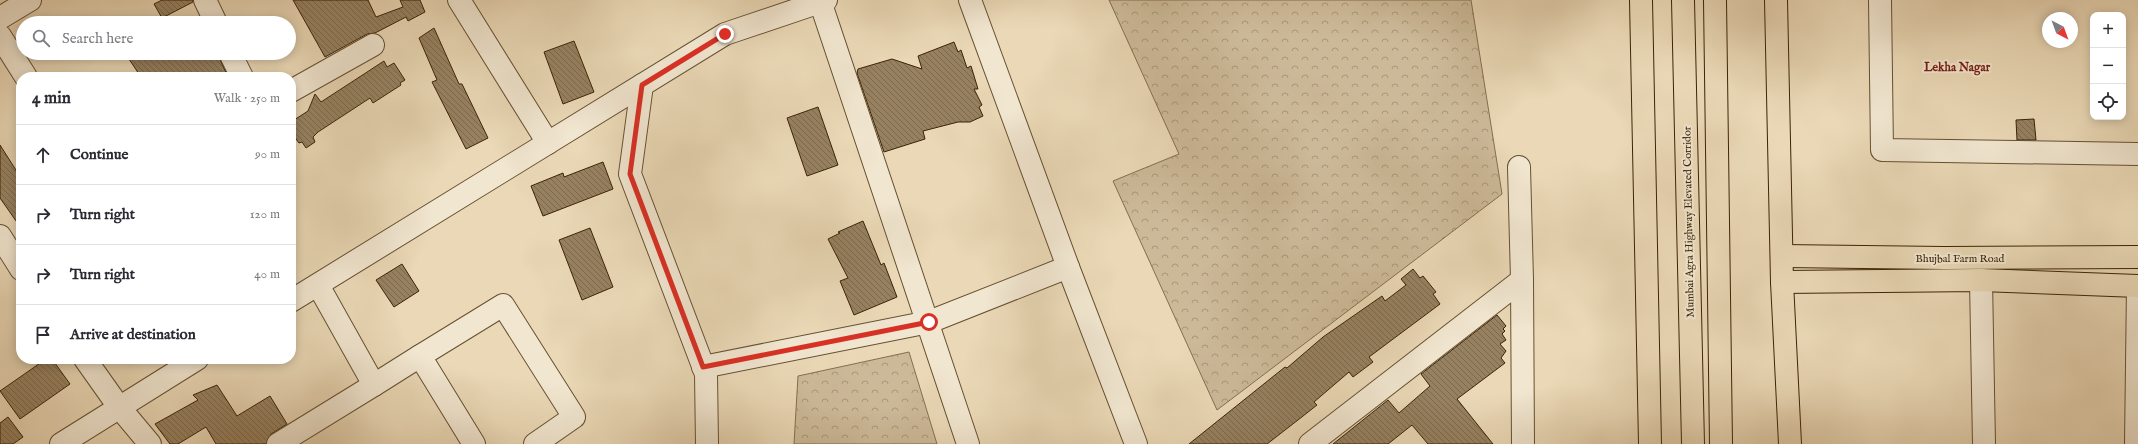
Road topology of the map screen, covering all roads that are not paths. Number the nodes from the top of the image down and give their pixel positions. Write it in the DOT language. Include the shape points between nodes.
graph roads {
  1 [pos="30,0"];
  2 [pos="205,0"];
  3 [pos="459,0"];
  4 [pos="823,0"];
  5 [pos="970,0"];
  6 [pos="1641,0"];
  7 [pos="1683,0"];
  8 [pos="1714,0"];
  9 [pos="1776,0"];
  10 [pos="1880,0"];
  11 [pos="213,16"];
  12 [pos="0,18"];
  13 [pos="0,36"];
  14 [pos="373,46"];
  15 [pos="234,60"];
  16 [pos="23,72"];
  17 [pos="240,72"];
  18 [pos="642,85"];
  19 [pos="296,88"];
  20 [pos="548,143"];
  21 [pos="2138,154"];
  22 [pos="1519,167"];
  23 [pos="0,236"];
  24 [pos="1782,256"];
  25 [pos="2138,256"];
  26 [pos="16,259"];
  27 [pos="1068,267"];
  28 [pos="1522,280"];
  29 [pos="1981,280"];
  30 [pos="1782,282"];
  31 [pos="318,284"];
  32 [pos="2138,286"];
  33 [pos="296,298"];
  34 [pos="929,322"];
  35 [pos="420,356"];
  36 [pos="89,364"];
  37 [pos="189,364"];
  38 [pos="703,367"];
  39 [pos="374,385"];
  40 [pos="119,407"];
  41 [pos="290,441"];
  42 [pos="61,444"];
  43 [pos="150,444"];
  44 [pos="474,444"];
  45 [pos="535,444"];
  46 [pos="708,444"];
  47 [pos="968,444"];
  48 [pos="1136,444"];
  49 [pos="1310,444"];
  50 [pos="1523,444"];
  51 [pos="1650,444"];
  52 [pos="1694,444"];
  53 [pos="1721,444"];
  54 [pos="1790,444"];
  55 [pos="1984,444"];
  56 [pos="2136,444"];
  1 -- 12 [label="street"];
  2 -- 11 [label="street"];
  3 -- 20 [label="street"];
  4 -- 18 [label="street" via="725,34"];
  4 -- 34 [label="street"];
  5 -- 27 [label="street"];
  6 -- 51 [label="main road"];
  7 -- 52 [label="main road, Mumbai Agra Highway Elevated Corridor"];
  8 -- 53 [label="main road"];
  9 -- 24 [label="main road"];
  10 -- 21 [label="street" via="1882,150"];
  13 -- 16 [label="street"];
  14 -- 19 [label="street"];
  15 -- 17 [label="street"];
  18 -- 20 [label="street"];
  18 -- 38 [label="street" via="630,174"];
  20 -- 31 [label="street"];
  22 -- 28 [label="street"];
  23 -- 26 [label="street"];
  24 -- 25 [label="main road, Bhujbal Farm Road"];
  24 -- 30 [label="main road"];
  27 -- 34 [label="street"];
  27 -- 48 [label="street"];
  28 -- 49 [label="street"];
  28 -- 50 [label="street"];
  29 -- 30 [label="main road, Bhujbal Farm Road"];
  29 -- 32 [label="main road, Bhujbal Farm Road"];
  29 -- 55 [label="street"];
  30 -- 54 [label="main road"];
  31 -- 33 [label="street"];
  31 -- 39 [label="street"];
  32 -- 56 [label="street"];
  34 -- 38 [label="street"];
  34 -- 47 [label="street"];
  35 -- 39 [label="street"];
  35 -- 44 [label="street"];
  35 -- 45 [label="street" via="503,305 574,417"];
  36 -- 40 [label="street"];
  37 -- 40 [label="street"];
  38 -- 46 [label="street" via="706,374"];
  39 -- 41 [label="street"];
  40 -- 42 [label="street"];
  40 -- 43 [label="street"];
}
